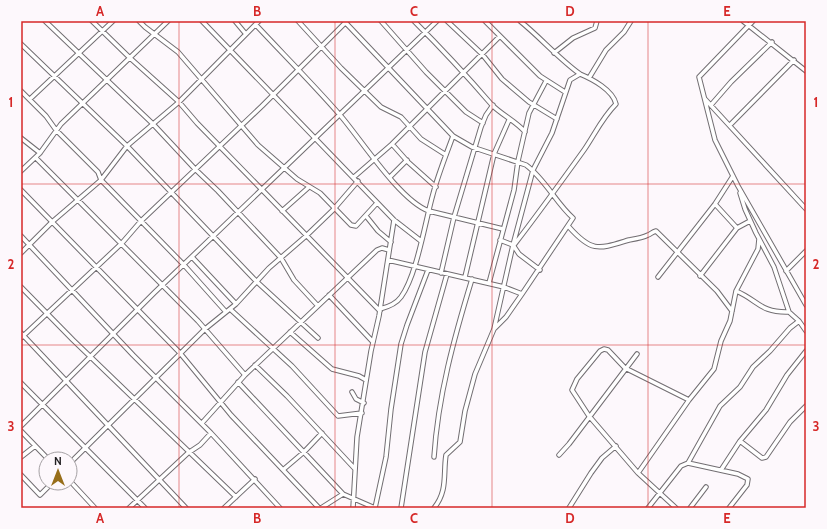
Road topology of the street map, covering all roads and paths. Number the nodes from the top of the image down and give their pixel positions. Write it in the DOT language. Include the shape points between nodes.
graph roads {
  1 [pos="45,21"];
  2 [pos="92,21"];
  3 [pos="113,21"];
  4 [pos="139,21"];
  5 [pos="168,21"];
  6 [pos="202,21"];
  7 [pos="235,21"];
  8 [pos="259,21"];
  9 [pos="298,21"];
  10 [pos="346,21"];
  11 [pos="381,21"];
  12 [pos="414,21"];
  13 [pos="437,21"];
  14 [pos="447,21"];
  15 [pos="485,21"];
  16 [pos="520,21"];
  17 [pos="597,21"];
  18 [pos="630,21"];
  19 [pos="743,21"];
  20 [pos="753,21"];
  21 [pos="256,25"];
  22 [pos="748,26"];
  23 [pos="103,32"];
  24 [pos="425,32"];
  25 [pos="245,33"];
  26 [pos="154,34"];
  27 [pos="500,36"];
  28 [pos="772,42"];
  29 [pos="21,44"];
  30 [pos="322,46"];
  31 [pos="231,49"];
  32 [pos="406,49"];
  33 [pos="554,53"];
  34 [pos="79,54"];
  35 [pos="482,54"];
  36 [pos="130,58"];
  37 [pos="794,60"];
  38 [pos="389,66"];
  39 [pos="298,70"];
  40 [pos="806,70"];
  41 [pos="463,73"];
  42 [pos="580,74"];
  43 [pos="54,77"];
  44 [pos="589,78"];
  45 [pos="201,80"];
  46 [pos="106,81"];
  47 [pos="546,81"];
  48 [pos="21,91"];
  49 [pos="364,91"];
  50 [pos="446,91"];
  51 [pos="565,92"];
  52 [pos="273,94"];
  53 [pos="704,98"];
  54 [pos="30,99"];
  55 [pos="179,102"];
  56 [pos="82,105"];
  57 [pos="493,105"];
  58 [pos="533,105"];
  59 [pos="712,105"];
  60 [pos="428,109"];
  61 [pos="340,115"];
  62 [pos="557,119"];
  63 [pos="509,120"];
  64 [pos="482,123"];
  65 [pos="153,124"];
  66 [pos="241,125"];
  67 [pos="730,125"];
  68 [pos="409,127"];
  69 [pos="56,130"];
  70 [pos="525,132"];
  71 [pos="453,136"];
  72 [pos="21,138"];
  73 [pos="316,139"];
  74 [pos="392,144"];
  75 [pos="220,145"];
  76 [pos="127,146"];
  77 [pos="476,149"];
  78 [pos="40,153"];
  79 [pos="494,154"];
  80 [pos="446,155"];
  81 [pos="36,158"];
  82 [pos="374,160"];
  83 [pos="407,160"];
  84 [pos="518,161"];
  85 [pos="286,168"];
  86 [pos="195,169"];
  87 [pos="533,170"];
  88 [pos="21,171"];
  89 [pos="734,176"];
  90 [pos="354,177"];
  91 [pos="390,177"];
  92 [pos="101,180"];
  93 [pos="358,181"];
  94 [pos="436,186"];
  95 [pos="738,186"];
  96 [pos="309,187"];
  97 [pos="21,190"];
  98 [pos="263,190"];
  99 [pos="171,192"];
  100 [pos="552,195"];
  101 [pos="78,201"];
  102 [pos="377,203"];
  103 [pos="715,204"];
  104 [pos="334,208"];
  105 [pos="806,209"];
  106 [pos="282,211"];
  107 [pos="429,211"];
  108 [pos="239,213"];
  109 [pos="366,216"];
  110 [pos="454,217"];
  111 [pos="394,220"];
  112 [pos="141,221"];
  113 [pos="750,221"];
  114 [pos="52,222"];
  115 [pos="477,223"];
  116 [pos="569,228"];
  117 [pos="737,228"];
  118 [pos="502,229"];
  119 [pos="21,236"];
  120 [pos="214,236"];
  121 [pos="306,236"];
  122 [pos="759,239"];
  123 [pos="500,240"];
  124 [pos="421,241"];
  125 [pos="391,242"];
  126 [pos="122,243"];
  127 [pos="30,244"];
  128 [pos="513,245"];
  129 [pos="389,250"];
  130 [pos="677,251"];
  131 [pos="806,251"];
  132 [pos="21,253"];
  133 [pos="192,257"];
  134 [pos="281,258"];
  135 [pos="388,260"];
  136 [pos="184,265"];
  137 [pos="96,267"];
  138 [pos="414,267"];
  139 [pos="428,270"];
  140 [pos="540,270"];
  141 [pos="786,271"];
  142 [pos="441,273"];
  143 [pos="447,274"];
  144 [pos="700,276"];
  145 [pos="658,277"];
  146 [pos="347,278"];
  147 [pos="465,278"];
  148 [pos="472,279"];
  149 [pos="256,281"];
  150 [pos="490,284"];
  151 [pos="163,285"];
  152 [pos="21,287"];
  153 [pos="504,287"];
  154 [pos="72,290"];
  155 [pos="736,291"];
  156 [pos="522,294"];
  157 [pos="329,295"];
  158 [pos="236,304"];
  159 [pos="806,305"];
  160 [pos="318,306"];
  161 [pos="138,309"];
  162 [pos="228,310"];
  163 [pos="380,310"];
  164 [pos="732,311"];
  165 [pos="789,312"];
  166 [pos="46,313"];
  167 [pos="799,321"];
  168 [pos="301,322"];
  169 [pos="205,329"];
  170 [pos="494,329"];
  171 [pos="806,331"];
  172 [pos="290,332"];
  173 [pos="113,334"];
  174 [pos="22,335"];
  175 [pos="318,338"];
  176 [pos="373,342"];
  177 [pos="273,348"];
  178 [pos="806,351"];
  179 [pos="180,353"];
  180 [pos="637,354"];
  181 [pos="91,357"];
  182 [pos="255,365"];
  183 [pos="625,368"];
  184 [pos="245,374"];
  185 [pos="157,377"];
  186 [pos="366,380"];
  187 [pos="67,382"];
  188 [pos="238,382"];
  189 [pos="21,383"];
  190 [pos="352,392"];
  191 [pos="134,399"];
  192 [pos="689,400"];
  193 [pos="221,402"];
  194 [pos="364,403"];
  195 [pos="43,404"];
  196 [pos="806,406"];
  197 [pos="362,413"];
  198 [pos="590,416"];
  199 [pos="202,423"];
  200 [pos="21,426"];
  201 [pos="108,426"];
  202 [pos="21,431"];
  203 [pos="211,433"];
  204 [pos="322,434"];
  205 [pos="740,441"];
  206 [pos="35,446"];
  207 [pos="616,446"];
  208 [pos="86,447"];
  209 [pos="40,451"];
  210 [pos="304,452"];
  211 [pos="188,453"];
  212 [pos="78,455"];
  213 [pos="559,455"];
  214 [pos="21,457"];
  215 [pos="434,457"];
  216 [pos="688,463"];
  217 [pos="284,469"];
  218 [pos="354,469"];
  219 [pos="721,470"];
  220 [pos="638,473"];
  221 [pos="21,475"];
  222 [pos="255,479"];
  223 [pos="159,481"];
  224 [pos="706,488"];
  225 [pos="78,490"];
  226 [pos="44,491"];
  227 [pos="659,492"];
  228 [pos="343,494"];
  229 [pos="236,498"];
  230 [pos="137,499"];
  231 [pos="353,499"];
  232 [pos="95,508"];
  233 [pos="129,508"];
  234 [pos="145,508"];
  235 [pos="186,508"];
  236 [pos="224,508"];
  237 [pos="280,508"];
  238 [pos="320,508"];
  239 [pos="353,508"];
  240 [pos="401,508"];
  241 [pos="434,508"];
  242 [pos="569,508"];
  243 [pos="648,508"];
  244 [pos="676,508"];
  245 [pos="690,508"];
  246 [pos="729,508"];
  1 -- 34 [label="street"];
  2 -- 23 [label="street"];
  3 -- 23 [label="street"];
  4 -- 26 [label="street"];
  5 -- 26 [label="street"];
  6 -- 31 [label="street"];
  7 -- 25 [label="street"];
  8 -- 21 [label="street"];
  9 -- 30 [label="street"];
  10 -- 30 [label="street"];
  10 -- 38 [label="street"];
  11 -- 32 [label="street"];
  12 -- 24 [label="street"];
  13 -- 24 [label="street"];
  14 -- 35 [label="street"];
  15 -- 27 [label="street"];
  16 -- 33 [label="street"];
  17 -- 33 [label="street" via="595,28 574,38"];
  18 -- 44 [label="street" via="624,32 606,50"];
  19 -- 22 [label="street"];
  20 -- 22 [label="street"];
  21 -- 25 [label="street"];
  21 -- 39 [label="street"];
  22 -- 28 [label="street"];
  22 -- 53 [label="street" via="699,77"];
  23 -- 34 [label="street"];
  23 -- 36 [label="street"];
  24 -- 32 [label="street"];
  24 -- 41 [label="street"];
  25 -- 31 [label="street"];
  26 -- 36 [label="street"];
  26 -- 45 [label="street" via="178,52"];
  27 -- 35 [label="street"];
  27 -- 47 [label="street"];
  28 -- 37 [label="street"];
  28 -- 59 [label="street" via="731,82"];
  29 -- 43 [label="street"];
  30 -- 39 [label="street"];
  30 -- 49 [label="street"];
  31 -- 45 [label="street"];
  31 -- 52 [label="street"];
  32 -- 38 [label="street"];
  32 -- 50 [label="street"];
  33 -- 42 [label="street"];
  34 -- 43 [label="street"];
  34 -- 46 [label="street"];
  35 -- 41 [label="street"];
  35 -- 58 [label="street" via="502,79"];
  36 -- 46 [label="street"];
  36 -- 55 [label="street"];
  37 -- 40 [label="street"];
  37 -- 67 [label="street"];
  38 -- 49 [label="street"];
  38 -- 60 [label="street"];
  39 -- 52 [label="street"];
  39 -- 61 [label="street"];
  41 -- 50 [label="street"];
  41 -- 57 [label="street"];
  42 -- 44 [label="street"];
  42 -- 51 [label="street" via="570,80"];
  43 -- 54 [label="street"];
  43 -- 56 [label="street"];
  44 -- 100 [label="street" via="609,93 616,104 602,120"];
  45 -- 55 [label="street"];
  45 -- 66 [label="street"];
  46 -- 56 [label="street"];
  46 -- 65 [label="street"];
  47 -- 51 [label="street"];
  47 -- 58 [label="street"];
  48 -- 54 [label="street"];
  49 -- 61 [label="street"];
  49 -- 68 [label="street" via="381,107 401,117"];
  50 -- 60 [label="street"];
  50 -- 64 [label="street" via="469,115"];
  51 -- 62 [label="street"];
  52 -- 66 [label="street"];
  52 -- 73 [label="street"];
  53 -- 59 [label="street"];
  53 -- 89 [label="street" via="715,140"];
  54 -- 69 [label="street"];
  55 -- 65 [label="street"];
  55 -- 75 [label="street"];
  56 -- 69 [label="street"];
  56 -- 76 [label="street"];
  57 -- 63 [label="street"];
  57 -- 64 [label="street"];
  58 -- 62 [label="street"];
  58 -- 70 [label="street"];
  59 -- 67 [label="street"];
  60 -- 68 [label="street"];
  60 -- 71 [label="street"];
  61 -- 73 [label="street"];
  61 -- 82 [label="street"];
  62 -- 87 [label="street"];
  63 -- 70 [label="street"];
  63 -- 79 [label="street"];
  64 -- 77 [label="street"];
  65 -- 76 [label="street"];
  65 -- 86 [label="street"];
  66 -- 75 [label="street"];
  66 -- 85 [label="street" via="258,145"];
  67 -- 105 [label="street"];
  68 -- 74 [label="street"];
  68 -- 80 [label="street" via="421,139"];
  69 -- 78 [label="street"];
  69 -- 92 [label="street" via="98,172"];
  70 -- 84 [label="street"];
  71 -- 77 [label="street"];
  71 -- 80 [label="street"];
  72 -- 78 [label="street"];
  73 -- 85 [label="street"];
  73 -- 90 [label="street"];
  74 -- 82 [label="street"];
  74 -- 83 [label="street"];
  75 -- 86 [label="street"];
  75 -- 98 [label="street"];
  76 -- 92 [label="street"];
  76 -- 99 [label="street"];
  77 -- 79 [label="street"];
  77 -- 110 [label="street"];
  78 -- 81 [label="street"];
  79 -- 84 [label="street"];
  79 -- 115 [label="street"];
  80 -- 94 [label="street"];
  81 -- 88 [label="street"];
  81 -- 101 [label="street"];
  82 -- 90 [label="street"];
  82 -- 91 [label="street"];
  83 -- 91 [label="street"];
  83 -- 94 [label="street"];
  84 -- 87 [label="street"];
  84 -- 118 [label="street" via="514,190"];
  85 -- 96 [label="street"];
  85 -- 98 [label="street"];
  86 -- 99 [label="street"];
  86 -- 108 [label="street"];
  87 -- 100 [label="street"];
  87 -- 128 [label="street"];
  89 -- 95 [label="street"];
  89 -- 103 [label="street"];
  90 -- 93 [label="street"];
  91 -- 107 [label="street" via="418,205"];
  92 -- 101 [label="street"];
  92 -- 112 [label="street"];
  93 -- 102 [label="street"];
  93 -- 104 [label="street"];
  94 -- 107 [label="street"];
  95 -- 113 [label="street"];
  95 -- 141 [label="street"];
  96 -- 104 [label="street" via="320,193"];
  96 -- 106 [label="street"];
  97 -- 114 [label="street"];
  98 -- 106 [label="street"];
  98 -- 108 [label="street"];
  99 -- 112 [label="street"];
  99 -- 120 [label="street"];
  100 -- 116 [label="street" via="574,218"];
  100 -- 128 [label="street"];
  101 -- 114 [label="street"];
  101 -- 126 [label="street"];
  102 -- 109 [label="street"];
  102 -- 111 [label="street"];
  103 -- 117 [label="street"];
  103 -- 130 [label="street"];
  104 -- 109 [label="street" via="354,227"];
  104 -- 121 [label="street"];
  106 -- 121 [label="street"];
  107 -- 110 [label="street"];
  107 -- 124 [label="street"];
  108 -- 120 [label="street"];
  108 -- 134 [label="street"];
  109 -- 125 [label="street"];
  110 -- 115 [label="street"];
  110 -- 142 [label="street"];
  111 -- 124 [label="street"];
  111 -- 125 [label="street"];
  112 -- 126 [label="street"];
  112 -- 136 [label="street"];
  113 -- 117 [label="street"];
  113 -- 122 [label="street"];
  114 -- 127 [label="street"];
  114 -- 137 [label="street"];
  115 -- 118 [label="street"];
  115 -- 147 [label="street"];
  116 -- 130 [label="street" via="580,239 599,247 610,247 656,231"];
  116 -- 140 [label="street"];
  117 -- 144 [label="street"];
  118 -- 123 [label="street"];
  119 -- 127 [label="street"];
  120 -- 133 [label="street"];
  120 -- 149 [label="street"];
  121 -- 134 [label="street"];
  121 -- 146 [label="street"];
  122 -- 155 [label="street" via="758,249"];
  122 -- 165 [label="street" via="774,267"];
  123 -- 128 [label="street"];
  123 -- 150 [label="street"];
  124 -- 138 [label="street"];
  125 -- 129 [label="street"];
  126 -- 137 [label="street"];
  126 -- 151 [label="street"];
  127 -- 132 [label="street"];
  127 -- 154 [label="street"];
  128 -- 140 [label="street" via="519,254"];
  128 -- 153 [label="street"];
  129 -- 135 [label="street"];
  129 -- 146 [label="street" via="377,250"];
  130 -- 144 [label="street"];
  130 -- 145 [label="street"];
  131 -- 141 [label="street"];
  133 -- 136 [label="street"];
  133 -- 158 [label="street"];
  134 -- 149 [label="street"];
  134 -- 160 [label="street" via="294,280"];
  135 -- 138 [label="street"];
  135 -- 163 [label="street"];
  136 -- 151 [label="street"];
  136 -- 162 [label="street"];
  137 -- 154 [label="street"];
  137 -- 161 [label="street"];
  138 -- 139 [label="street"];
  138 -- 163 [label="street" via="401,297"];
  139 -- 142 [label="street"];
  139 -- 231 [label="street" via="401,344 386,457 375,508"];
  140 -- 156 [label="street"];
  141 -- 159 [label="street"];
  142 -- 143 [label="street"];
  143 -- 147 [label="street"];
  143 -- 240 [label="street" via="425,352"];
  144 -- 164 [label="street"];
  146 -- 157 [label="street"];
  146 -- 163 [label="street"];
  147 -- 148 [label="street"];
  148 -- 150 [label="street"];
  148 -- 215 [label="street" via="452,343 440,403"];
  149 -- 158 [label="street"];
  149 -- 168 [label="street"];
  150 -- 153 [label="street"];
  151 -- 161 [label="street"];
  151 -- 169 [label="street"];
  152 -- 166 [label="street"];
  153 -- 156 [label="street"];
  153 -- 170 [label="street"];
  154 -- 166 [label="street"];
  154 -- 173 [label="street"];
  155 -- 164 [label="street"];
  155 -- 165 [label="street" via="766,309"];
  156 -- 170 [label="street" via="506,318"];
  157 -- 160 [label="street"];
  157 -- 176 [label="street"];
  158 -- 162 [label="street"];
  160 -- 168 [label="street"];
  161 -- 173 [label="street"];
  161 -- 179 [label="street"];
  162 -- 169 [label="street"];
  162 -- 177 [label="street"];
  163 -- 176 [label="street"];
  164 -- 192 [label="street" via="714,369"];
  165 -- 167 [label="street"];
  166 -- 174 [label="street"];
  166 -- 181 [label="street"];
  167 -- 171 [label="street"];
  167 -- 216 [label="street" via="753,367 740,387 720,406"];
  168 -- 172 [label="street"];
  168 -- 175 [label="street"];
  169 -- 179 [label="street"];
  169 -- 184 [label="street"];
  170 -- 241 [label="street" via="475,374 460,442 446,455 446,478"];
  172 -- 177 [label="street"];
  172 -- 186 [label="street" via="332,369"];
  173 -- 181 [label="street"];
  173 -- 185 [label="street"];
  174 -- 187 [label="street"];
  176 -- 186 [label="street"];
  177 -- 182 [label="street"];
  177 -- 197 [label="street" via="338,416"];
  178 -- 205 [label="street" via="787,375 766,410"];
  179 -- 185 [label="street"];
  179 -- 193 [label="street"];
  180 -- 183 [label="street"];
  181 -- 187 [label="street"];
  181 -- 191 [label="street"];
  182 -- 184 [label="street"];
  182 -- 204 [label="street"];
  183 -- 192 [label="street"];
  183 -- 198 [label="street"];
  183 -- 198 [label="street" via="604,349 576,379 572,390"];
  184 -- 188 [label="street"];
  185 -- 191 [label="street"];
  185 -- 199 [label="street"];
  186 -- 194 [label="street"];
  187 -- 195 [label="street"];
  187 -- 201 [label="street"];
  188 -- 193 [label="street"];
  188 -- 210 [label="street"];
  189 -- 195 [label="street"];
  190 -- 194 [label="street" via="356,399"];
  191 -- 201 [label="street"];
  191 -- 211 [label="street"];
  192 -- 220 [label="street"];
  193 -- 199 [label="street"];
  193 -- 217 [label="street"];
  194 -- 197 [label="street"];
  195 -- 200 [label="street"];
  195 -- 208 [label="street"];
  196 -- 205 [label="street" via="790,422 766,457 762,458"];
  197 -- 218 [label="street"];
  198 -- 207 [label="street"];
  198 -- 213 [label="street"];
  199 -- 203 [label="street"];
  201 -- 208 [label="street"];
  201 -- 223 [label="street"];
  202 -- 206 [label="street"];
  203 -- 211 [label="street"];
  203 -- 222 [label="street"];
  204 -- 210 [label="street"];
  204 -- 218 [label="street"];
  205 -- 219 [label="street"];
  206 -- 209 [label="street"];
  206 -- 214 [label="street"];
  207 -- 220 [label="street"];
  207 -- 242 [label="street" via="602,458"];
  208 -- 212 [label="street"];
  208 -- 230 [label="street"];
  210 -- 217 [label="street"];
  210 -- 228 [label="street"];
  211 -- 223 [label="street"];
  211 -- 229 [label="street"];
  216 -- 219 [label="street"];
  216 -- 227 [label="street" via="681,466"];
  217 -- 238 [label="street"];
  218 -- 231 [label="street"];
  219 -- 246 [label="street" via="744,476 749,481"];
  220 -- 227 [label="street"];
  221 -- 226 [label="street" via="40,495"];
  222 -- 229 [label="street"];
  222 -- 237 [label="street"];
  223 -- 230 [label="street"];
  223 -- 235 [label="street"];
  224 -- 245 [label="street"];
  225 -- 232 [label="street"];
  227 -- 243 [label="street"];
  227 -- 244 [label="street"];
  228 -- 231 [label="street"];
  228 -- 238 [label="street"];
  229 -- 236 [label="street"];
  230 -- 233 [label="street"];
  230 -- 234 [label="street"];
  231 -- 239 [label="street"];
}
